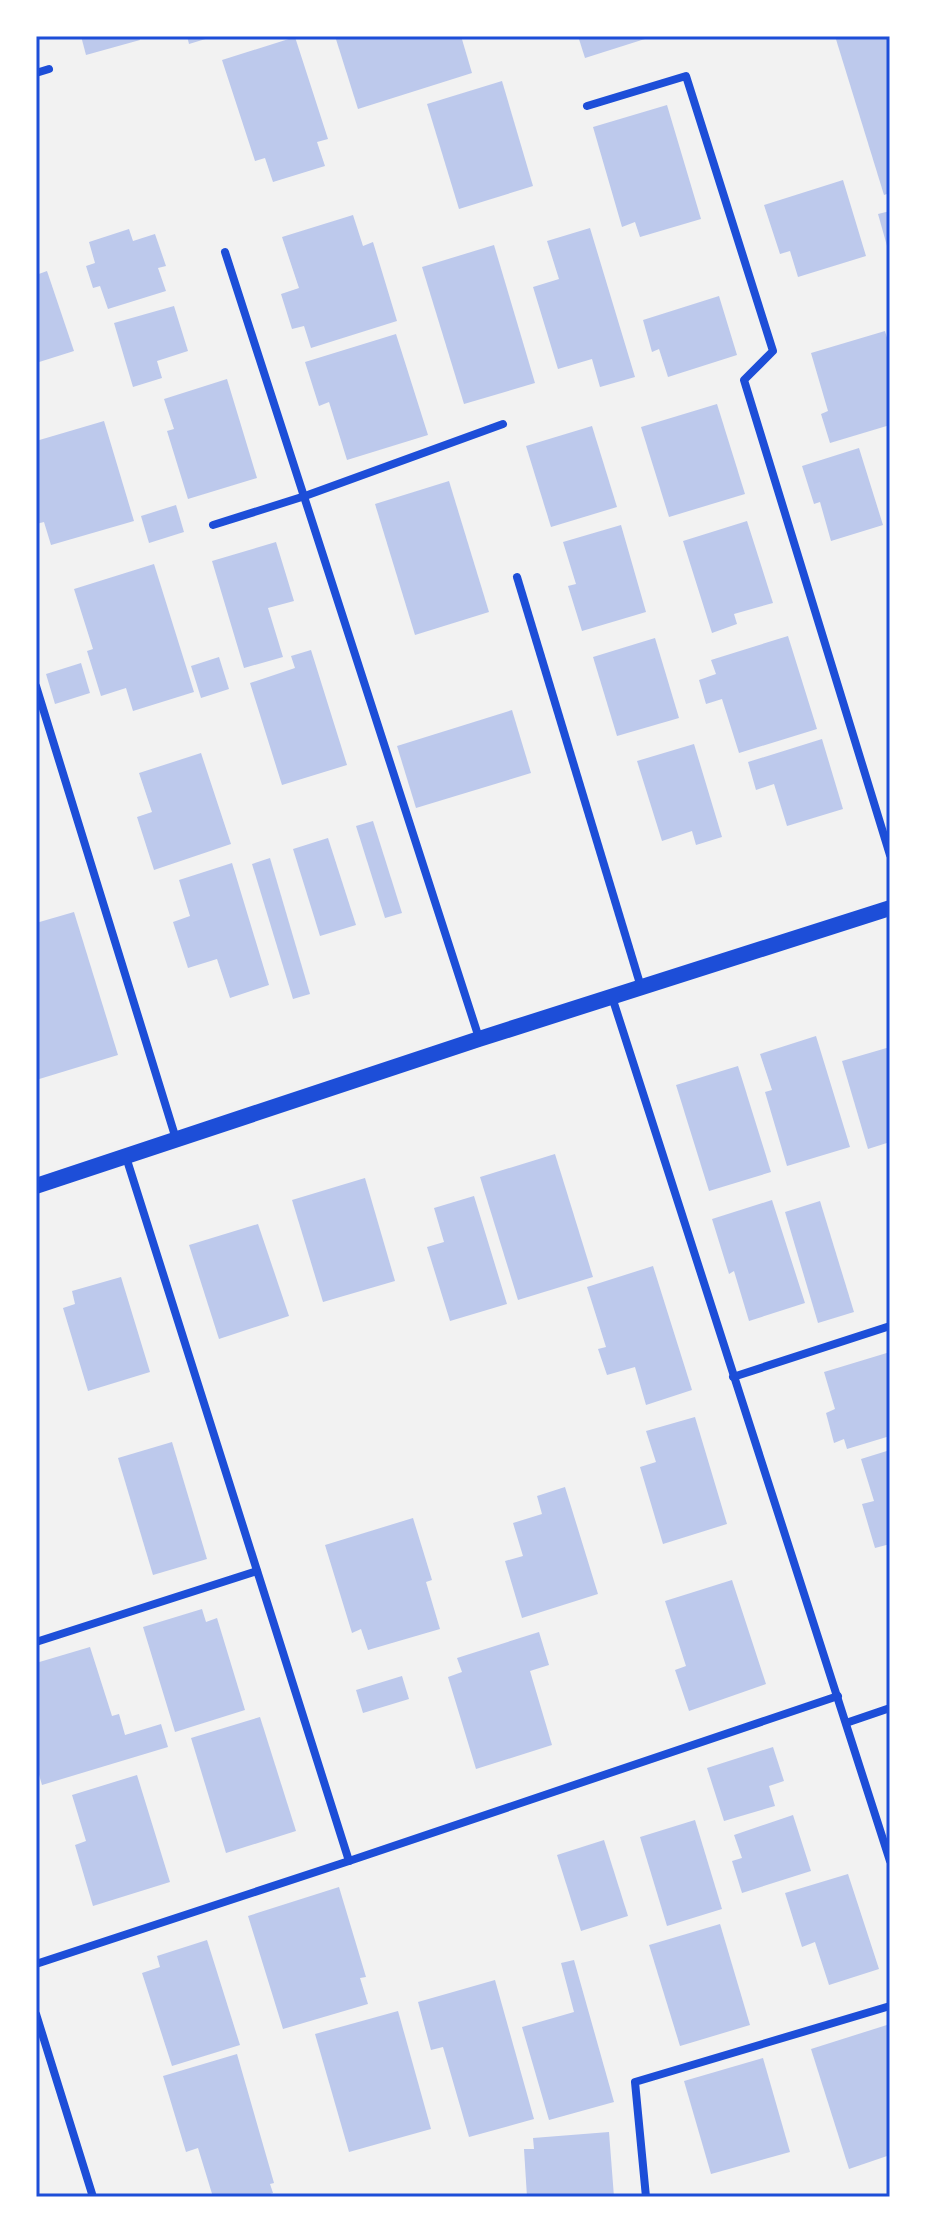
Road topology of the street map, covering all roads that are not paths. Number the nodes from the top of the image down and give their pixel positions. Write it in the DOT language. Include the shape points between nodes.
graph roads {
  1 [pos="49,69"];
  2 [pos="36,73"];
  3 [pos="587,106"];
  4 [pos="225,252"];
  5 [pos="503,424"];
  6 [pos="305,496"];
  7 [pos="213,525"];
  8 [pos="517,577"];
  9 [pos="36,686"];
  10 [pos="890,855"];
  11 [pos="890,908"];
  12 [pos="641,987"];
  13 [pos="612,997"];
  14 [pos="479,1039"];
  15 [pos="176,1140"];
  16 [pos="126,1157"];
  17 [pos="36,1186"];
  18 [pos="890,1326"];
  19 [pos="733,1377"];
  20 [pos="257,1571"];
  21 [pos="36,1642"];
  22 [pos="838,1696"];
  23 [pos="890,1708"];
  24 [pos="846,1723"];
  25 [pos="349,1861"];
  26 [pos="890,1861"];
  27 [pos="36,1964"];
  28 [pos="890,2006"];
  29 [pos="36,2014"];
  30 [pos="93,2197"];
  31 [pos="646,2197"];
  1 -- 2 [label="street"];
  3 -- 10 [label="street" via="686,76 773,351 744,380"];
  4 -- 6 [label="street"];
  5 -- 6 [label="street"];
  6 -- 7 [label="street"];
  6 -- 14 [label="street"];
  8 -- 12 [label="street"];
  9 -- 15 [label="street"];
  11 -- 12 [label="main road"];
  12 -- 13 [label="main road"];
  13 -- 14 [label="main road"];
  13 -- 19 [label="street"];
  14 -- 15 [label="main road"];
  15 -- 16 [label="main road"];
  16 -- 17 [label="main road"];
  16 -- 20 [label="street"];
  18 -- 19 [label="street"];
  19 -- 22 [label="street"];
  20 -- 21 [label="street"];
  20 -- 25 [label="street"];
  22 -- 24 [label="street"];
  22 -- 25 [label="street"];
  23 -- 24 [label="street"];
  24 -- 26 [label="street"];
  25 -- 27 [label="street"];
  28 -- 31 [label="street" via="635,2082"];
  29 -- 30 [label="street"];
}
